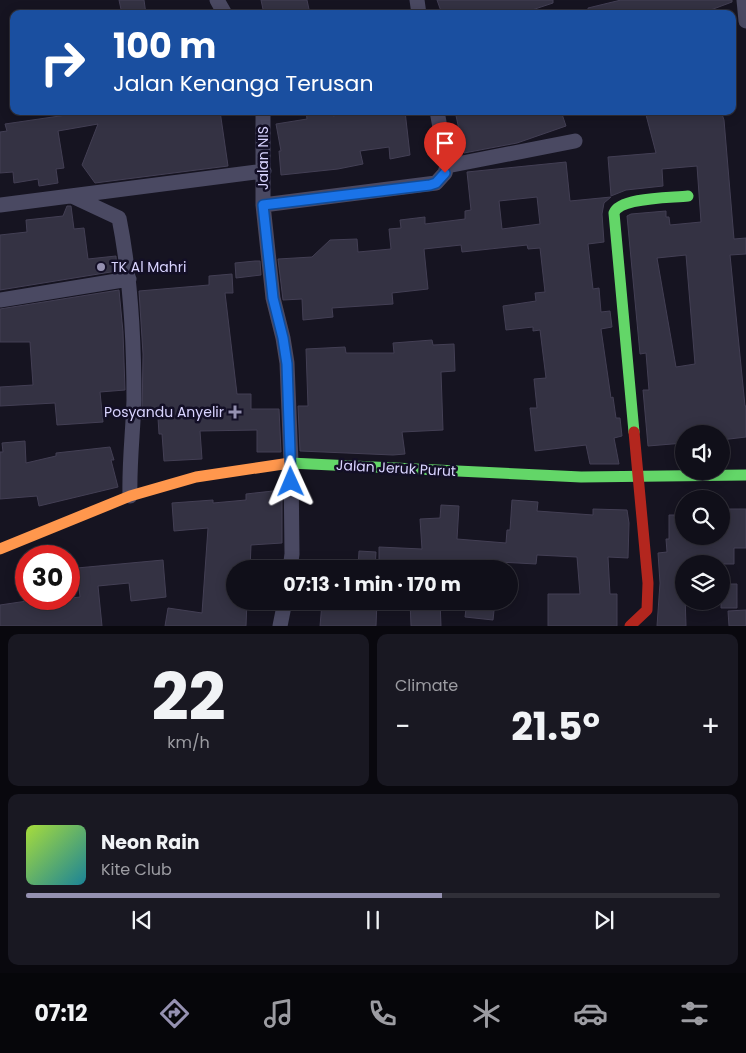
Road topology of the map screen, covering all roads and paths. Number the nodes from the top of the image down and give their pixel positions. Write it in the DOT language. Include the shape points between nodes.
graph roads {
  1 [pos="744,0"];
  2 [pos="746,22"];
  3 [pos="263,115"];
  4 [pos="438,115"];
  5 [pos="575,141"];
  6 [pos="447,166"];
  7 [pos="264,171"];
  8 [pos="72,196"];
  9 [pos="688,196"];
  10 [pos="0,205"];
  11 [pos="263,205"];
  12 [pos="129,279"];
  13 [pos="0,300"];
  14 [pos="291,464"];
  15 [pos="746,475"];
  16 [pos="638,478"];
  17 [pos="130,496"];
  18 [pos="0,549"];
  19 [pos="291,560"];
  20 [pos="283,610"];
  21 [pos="280,626"];
  22 [pos="630,626"];
  1 -- 2 [label="street"];
  3 -- 7 [label="street, Jalan NIS"];
  4 -- 6 [label="street"];
  5 -- 6 [label="street"];
  6 -- 11 [label="street" via="440,179 430,185"];
  7 -- 8 [label="street"];
  7 -- 11 [label="street, Jalan NIS"];
  8 -- 10 [label="street"];
  8 -- 12 [label="street" via="119,218"];
  9 -- 16 [label="street" via="627,202 616,208 614,213"];
  11 -- 14 [label="street, Jalan NIS" via="273,298 287,364"];
  12 -- 13 [label="street"];
  12 -- 17 [label="street" via="134,363"];
  14 -- 16 [label="street, Jalan Jeruk Purut"];
  14 -- 17 [label="street, Jalan Jeruk Purut" via="196,477"];
  14 -- 19 [label="street, Jalan NIS"];
  15 -- 16 [label="street, Jalan Jeruk Purut"];
  16 -- 22 [label="street" via="648,602 647,610"];
  17 -- 18 [label="street, Jalan Jeruk Purut"];
  20 -- 21 [label="street"];
}
